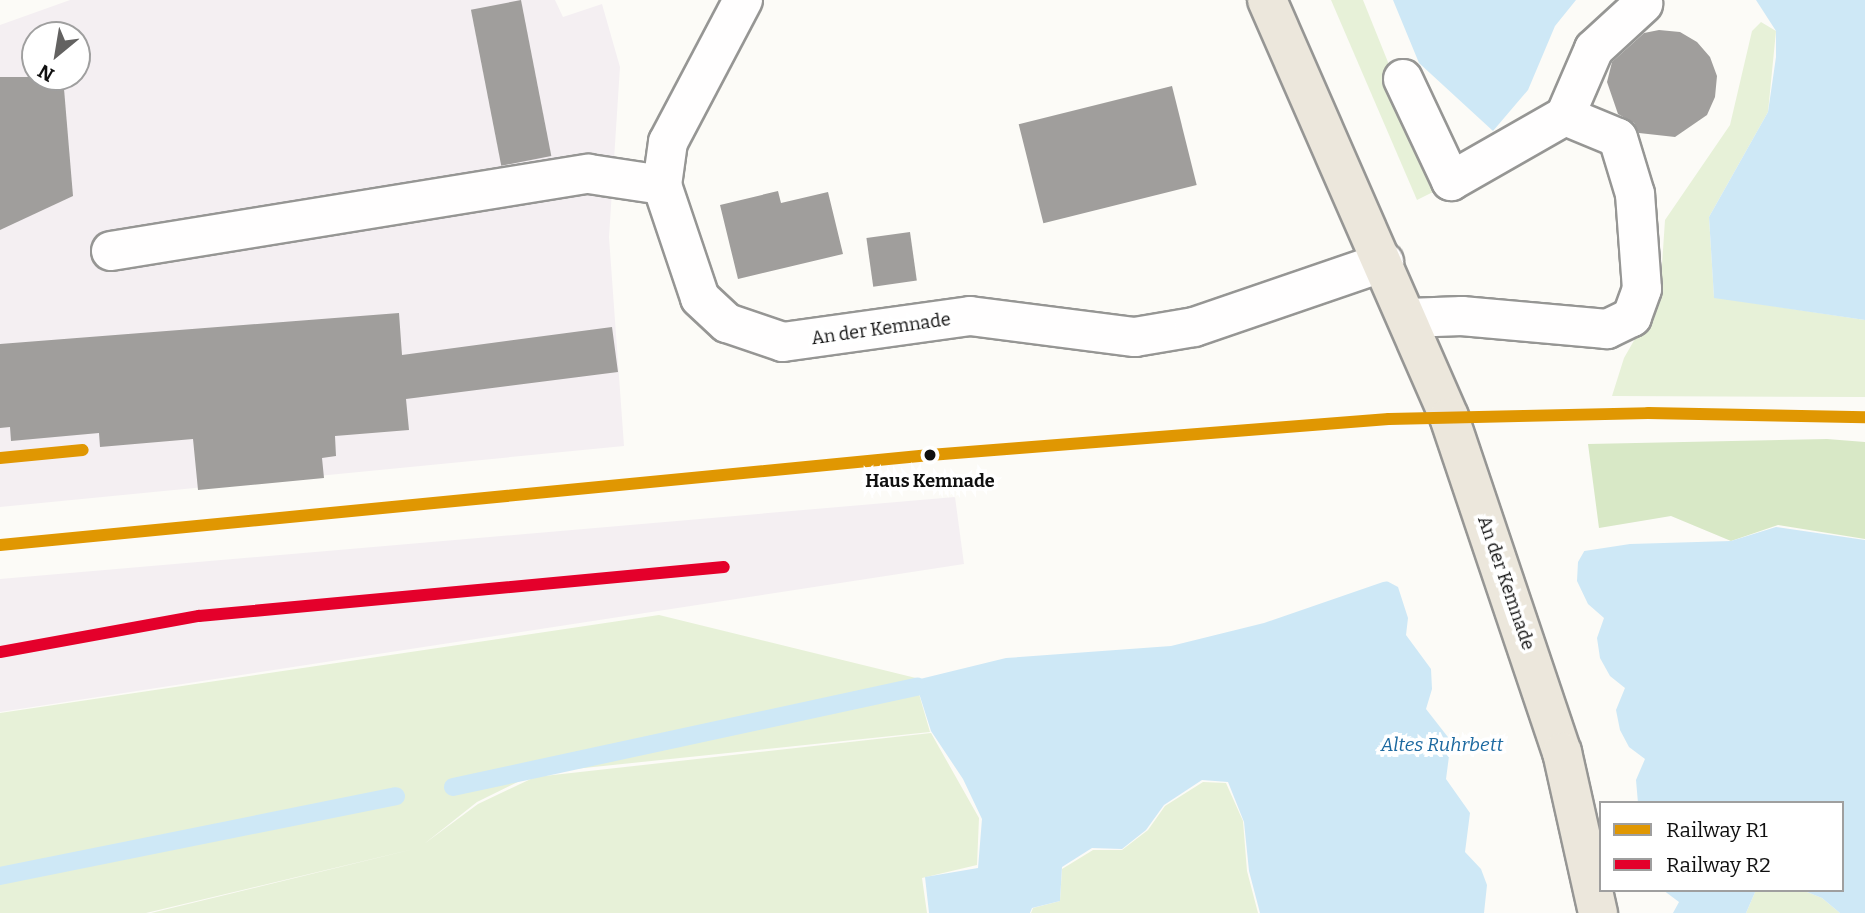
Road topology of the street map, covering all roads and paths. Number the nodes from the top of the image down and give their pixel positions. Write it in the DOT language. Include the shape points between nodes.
graph roads {
  1 [pos="743,0"];
  2 [pos="1267,0"];
  3 [pos="1643,4"];
  4 [pos="1403,79"];
  5 [pos="1565,116"];
  6 [pos="662,185"];
  7 [pos="111,251"];
  8 [pos="1384,262"];
  9 [pos="1408,318"];
  10 [pos="1598,913"];
  1 -- 6 [label="street, An der Kemnade" via="668,142"];
  2 -- 8 [label="main road, An der Kemnade"];
  3 -- 5 [label="street" via="1594,49"];
  4 -- 5 [label="street" via="1451,181"];
  5 -- 9 [label="street" via="1618,138 1635,194 1642,289 1632,317 1607,329 1462,316"];
  6 -- 7 [label="street" via="589,174"];
  6 -- 8 [label="street, An der Kemnade" via="700,298 727,323 783,342 970,316 1135,337 1195,327"];
  8 -- 9 [label="main road, An der Kemnade"];
  9 -- 10 [label="main road, An der Kemnade" via="1499,558 1562,752"];
}
